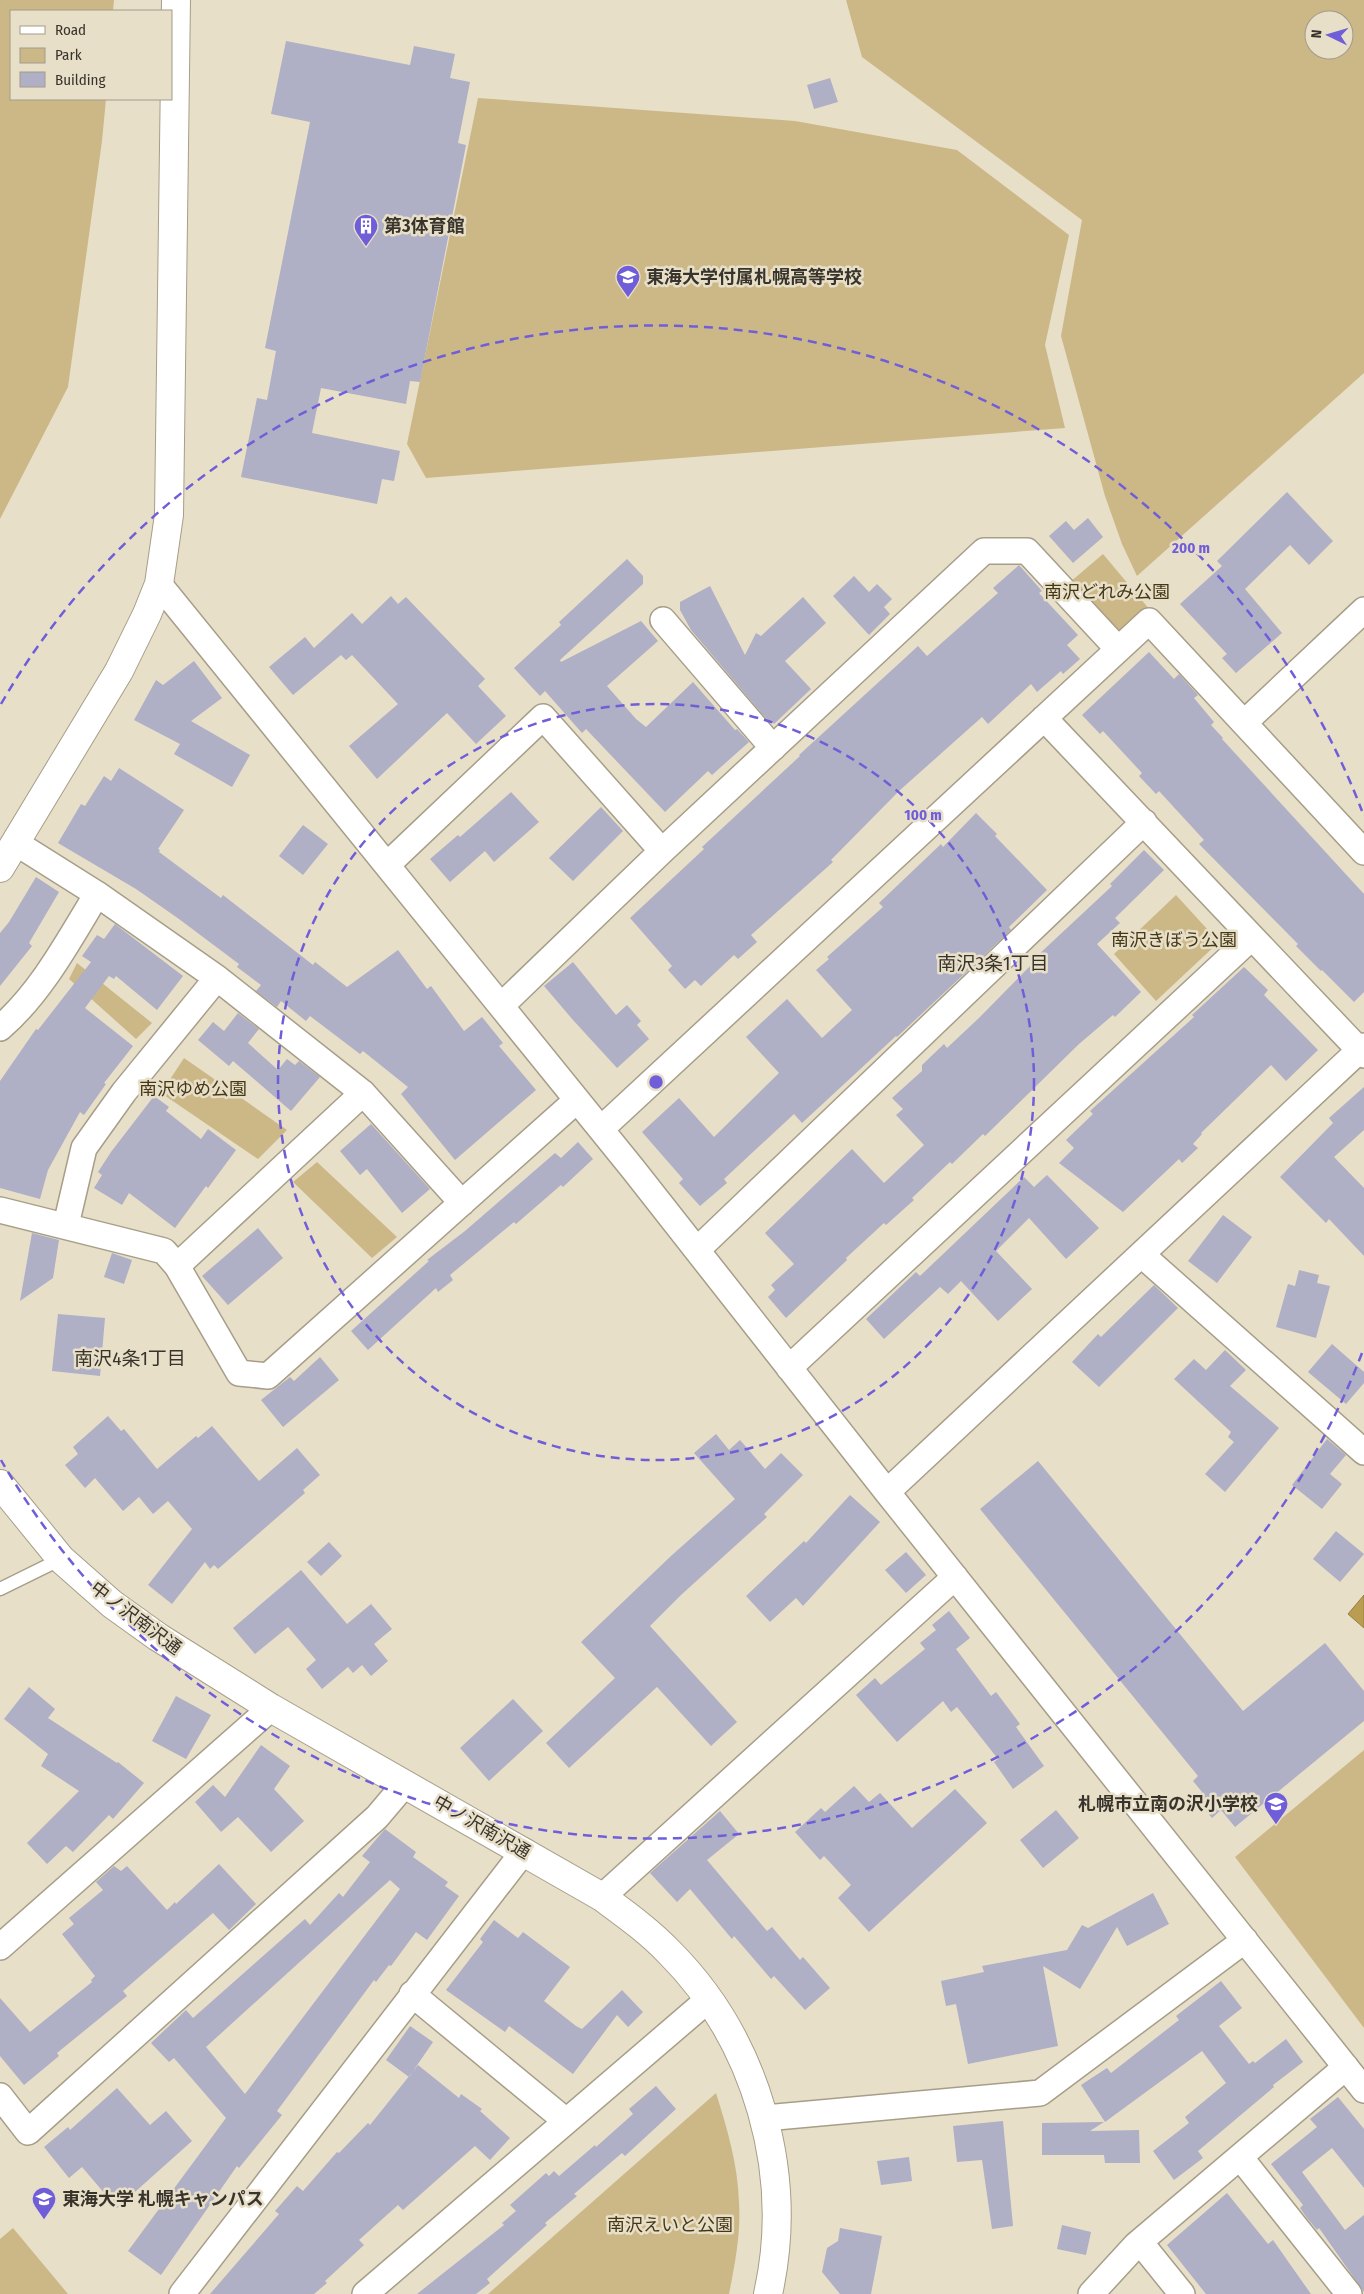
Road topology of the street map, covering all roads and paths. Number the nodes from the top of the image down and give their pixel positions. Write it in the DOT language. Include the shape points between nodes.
graph roads {
  1 [pos="176,0"];
  2 [pos="159,584"];
  3 [pos="1364,610"];
  4 [pos="663,620"];
  5 [pos="1118,650"];
  6 [pos="1044,718"];
  7 [pos="1244,723"];
  8 [pos="773,748"];
  9 [pos="1144,822"];
  10 [pos="16,843"];
  11 [pos="662,851"];
  12 [pos="1364,852"];
  13 [pos="386,865"];
  14 [pos="0,868"];
  15 [pos="98,894"];
  16 [pos="1252,937"];
  17 [pos="217,978"];
  18 [pos="500,1006"];
  19 [pos="0,1028"];
  20 [pos="1362,1050"];
  21 [pos="363,1093"];
  22 [pos="577,1100"];
  23 [pos="601,1130"];
  24 [pos="462,1203"];
  25 [pos="0,1210"];
  26 [pos="66,1225"];
  27 [pos="697,1250"];
  28 [pos="1142,1255"];
  29 [pos="176,1266"];
  30 [pos="789,1368"];
  31 [pos="1364,1452"];
  32 [pos="0,1484"];
  33 [pos="887,1492"];
  34 [pos="61,1559"];
  35 [pos="955,1577"];
  36 [pos="0,1588"];
  37 [pos="271,1708"];
  38 [pos="405,1784"];
  39 [pos="524,1851"];
  40 [pos="602,1897"];
  41 [pos="1245,1940"];
  42 [pos="0,1947"];
  43 [pos="412,1994"];
  44 [pos="709,1999"];
  45 [pos="1346,2067"];
  46 [pos="1364,2090"];
  47 [pos="0,2096"];
  48 [pos="765,2118"];
  49 [pos="566,2121"];
  50 [pos="1240,2157"];
  51 [pos="1140,2242"];
  52 [pos="182,2294"];
  53 [pos="365,2294"];
  54 [pos="768,2294"];
  55 [pos="1092,2294"];
  56 [pos="1182,2294"];
  57 [pos="1349,2294"];
  1 -- 2 [label="street" via="168,515"];
  2 -- 10 [label="street" via="119,671"];
  2 -- 13 [label="street"];
  3 -- 7 [label="street"];
  4 -- 8 [label="street"];
  5 -- 6 [label="street"];
  5 -- 7 [label="street" via="1149,621"];
  5 -- 8 [label="street" via="1026,552 984,551"];
  6 -- 9 [label="street"];
  6 -- 23 [label="street"];
  7 -- 12 [label="street"];
  8 -- 11 [label="street"];
  9 -- 16 [label="street"];
  9 -- 27 [label="street"];
  10 -- 14 [label="street"];
  10 -- 15 [label="street"];
  11 -- 13 [label="street" via="543,717"];
  11 -- 18 [label="street"];
  13 -- 18 [label="street"];
  15 -- 17 [label="street"];
  15 -- 19 [label="street" via="49,970 13,1017"];
  16 -- 20 [label="street"];
  16 -- 30 [label="street"];
  17 -- 21 [label="street"];
  17 -- 26 [label="street" via="124,1092 84,1148"];
  18 -- 22 [label="street"];
  20 -- 28 [label="street"];
  21 -- 24 [label="street"];
  21 -- 29 [label="street"];
  22 -- 23 [label="street"];
  22 -- 24 [label="street"];
  23 -- 27 [label="street"];
  24 -- 29 [label="street" via="268,1376 239,1373"];
  25 -- 26 [label="street"];
  26 -- 29 [label="street" via="164,1251"];
  27 -- 30 [label="street"];
  28 -- 31 [label="street"];
  28 -- 33 [label="street"];
  30 -- 33 [label="street"];
  32 -- 34 [label="street, 中ノ沢南沢通"];
  33 -- 35 [label="street"];
  34 -- 36 [label="lane"];
  34 -- 37 [label="street, 中ノ沢南沢通" via="112,1604 158,1637"];
  35 -- 40 [label="street"];
  35 -- 41 [label="street"];
  37 -- 38 [label="street, 中ノ沢南沢通"];
  37 -- 42 [label="street"];
  38 -- 39 [label="street, 中ノ沢南沢通"];
  38 -- 47 [label="street" via="377,1817 28,2132"];
  39 -- 40 [label="street, 中ノ沢南沢通"];
  39 -- 43 [label="street"];
  40 -- 44 [label="street, 中ノ沢南沢通" via="669,1952"];
  41 -- 45 [label="street"];
  41 -- 48 [label="street" via="1040,2093"];
  43 -- 49 [label="street"];
  43 -- 52 [label="street"];
  44 -- 48 [label="street, 中ノ沢南沢通" via="741,2056"];
  44 -- 49 [label="street"];
  45 -- 46 [label="street"];
  45 -- 50 [label="street"];
  48 -- 54 [label="street, 中ノ沢南沢通" via="772,2154 776,2242"];
  49 -- 53 [label="street"];
  50 -- 51 [label="street"];
  50 -- 57 [label="street"];
  51 -- 55 [label="street"];
  51 -- 56 [label="street"];
}
